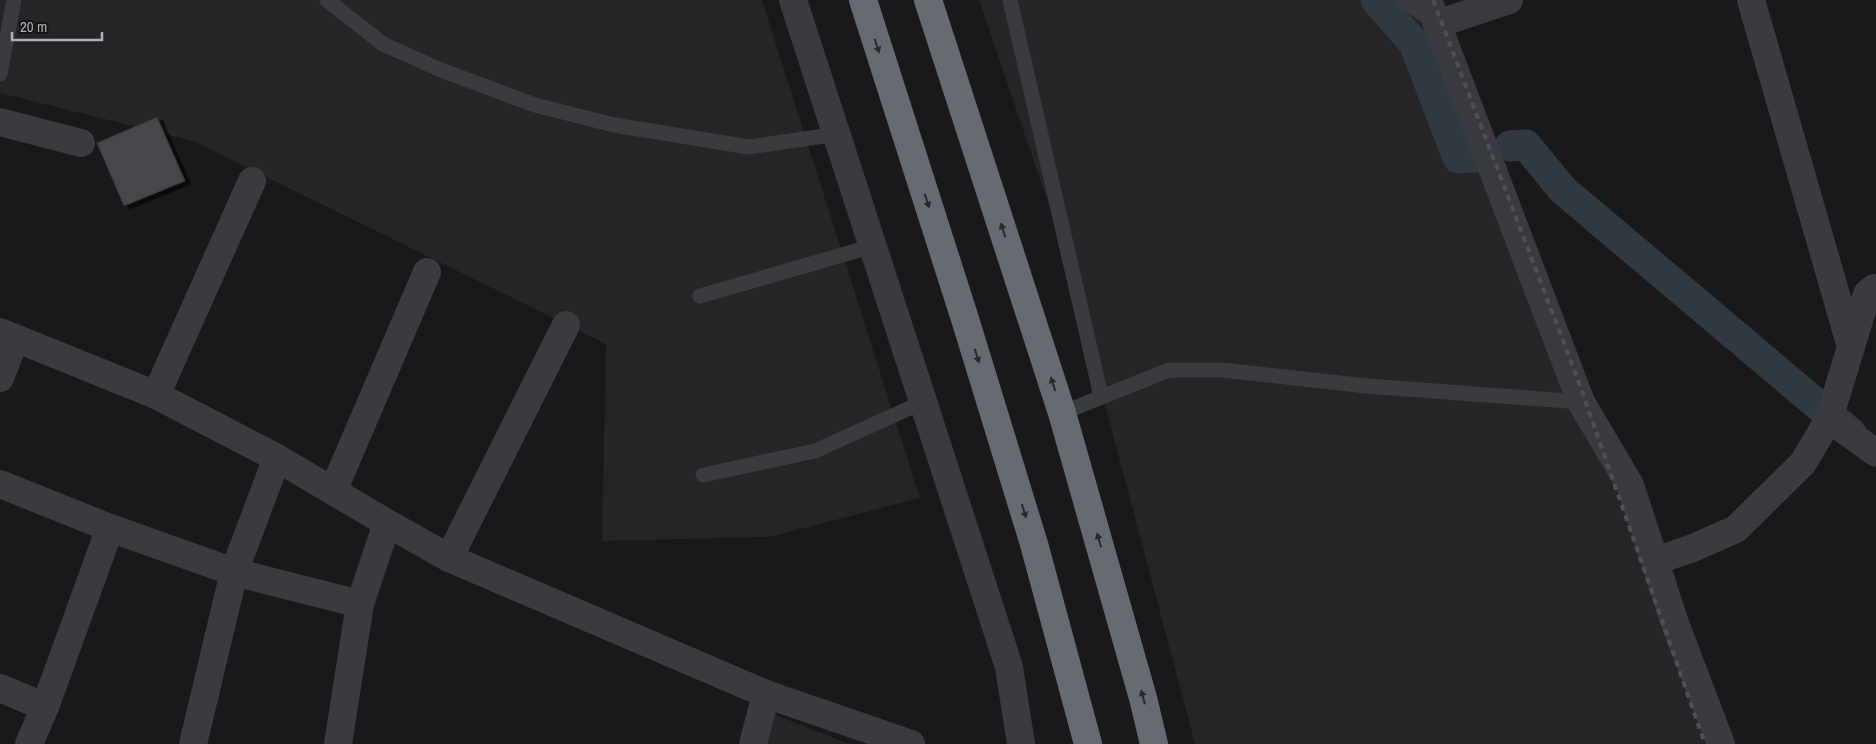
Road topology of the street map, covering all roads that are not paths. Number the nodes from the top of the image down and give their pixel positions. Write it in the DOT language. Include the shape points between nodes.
graph roads {
  1 [pos="14,0"];
  2 [pos="327,0"];
  3 [pos="793,0"];
  4 [pos="863,0"];
  5 [pos="928,0"];
  6 [pos="1010,0"];
  7 [pos="1403,0"];
  8 [pos="1509,0"];
  9 [pos="1751,0"];
  10 [pos="1461,8"];
  11 [pos="1433,12"];
  12 [pos="0,74"];
  13 [pos="0,122"];
  14 [pos="837,134"];
  15 [pos="81,143"];
  16 [pos="252,181"];
  17 [pos="873,246"];
  18 [pos="428,272"];
  19 [pos="1876,288"];
  20 [pos="700,296"];
  21 [pos="566,325"];
  22 [pos="7,335"];
  23 [pos="1851,347"];
  24 [pos="0,378"];
  25 [pos="156,395"];
  26 [pos="1101,396"];
  27 [pos="923,402"];
  28 [pos="1581,402"];
  29 [pos="1062,413"];
  30 [pos="1829,419"];
  31 [pos="1876,453"];
  32 [pos="277,458"];
  33 [pos="703,474"];
  34 [pos="0,484"];
  35 [pos="332,491"];
  36 [pos="387,524"];
  37 [pos="110,528"];
  38 [pos="449,558"];
  39 [pos="1655,561"];
  40 [pos="234,572"];
  41 [pos="360,604"];
  42 [pos="0,688"];
  43 [pos="766,694"];
  44 [pos="45,707"];
  45 [pos="29,744"];
  46 [pos="193,744"];
  47 [pos="338,744"];
  48 [pos="753,744"];
  49 [pos="912,744"];
  50 [pos="1021,744"];
  51 [pos="1088,744"];
  52 [pos="1154,744"];
  53 [pos="1720,744"];
  1 -- 12 [label="lane"];
  2 -- 14 [label="lane" via="383,44 441,70 535,105 614,124 749,147"];
  3 -- 14 [label="street"];
  4 -- 51 [label="highway, one-way" via="1034,544"];
  29 -- 5 [label="highway, one-way"];
  6 -- 26 [label="lane"];
  7 -- 11 [label="lane"];
  8 -- 10 [label="street"];
  9 -- 23 [label="street"];
  10 -- 11 [label="street"];
  11 -- 28 [label="street"];
  13 -- 15 [label="street"];
  14 -- 17 [label="street"];
  16 -- 25 [label="street"];
  17 -- 20 [label="lane"];
  17 -- 27 [label="street"];
  18 -- 35 [label="street"];
  19 -- 23 [label="street" via="1867,294"];
  21 -- 38 [label="street"];
  22 -- 24 [label="street"];
  22 -- 25 [label="street"];
  23 -- 30 [label="street"];
  25 -- 32 [label="street"];
  26 -- 28 [label="lane" via="1169,370 1222,370 1367,386"];
  26 -- 29 [label="lane"];
  27 -- 33 [label="lane" via="814,451"];
  27 -- 50 [label="street" via="1008,667"];
  28 -- 39 [label="street" via="1630,486"];
  52 -- 29 [label="highway, one-way"];
  30 -- 31 [label="street"];
  30 -- 39 [label="street" via="1803,463 1736,529"];
  32 -- 35 [label="street"];
  32 -- 40 [label="street"];
  34 -- 37 [label="street"];
  35 -- 36 [label="street"];
  36 -- 38 [label="street"];
  36 -- 41 [label="street"];
  37 -- 40 [label="street"];
  37 -- 44 [label="street"];
  38 -- 43 [label="street"];
  39 -- 53 [label="street"];
  40 -- 41 [label="street"];
  40 -- 46 [label="street"];
  41 -- 47 [label="street"];
  42 -- 44 [label="street"];
  43 -- 48 [label="street"];
  43 -- 49 [label="street"];
  44 -- 45 [label="street"];
}
